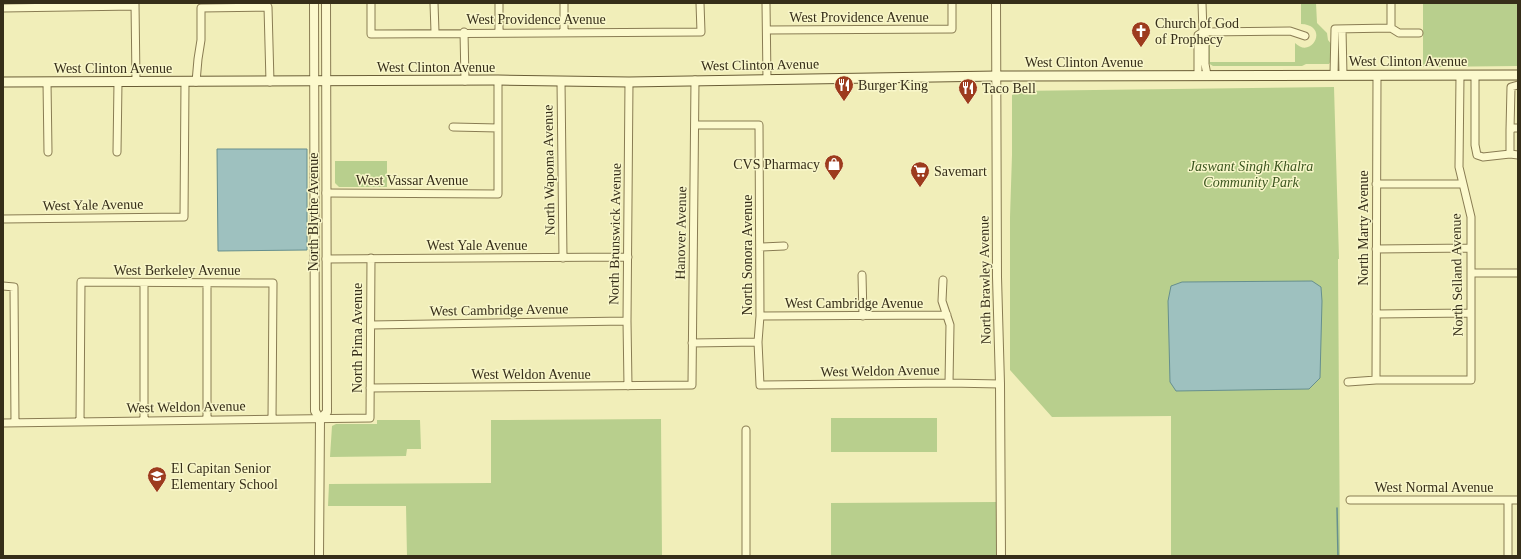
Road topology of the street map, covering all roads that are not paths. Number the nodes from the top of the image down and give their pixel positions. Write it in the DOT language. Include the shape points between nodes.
graph roads {
  1 [pos="314,3"];
  2 [pos="326,3"];
  3 [pos="371,3"];
  4 [pos="434,3"];
  5 [pos="499,3"];
  6 [pos="564,3"];
  7 [pos="700,3"];
  8 [pos="766,3"];
  9 [pos="952,3"];
  10 [pos="996,3"];
  11 [pos="1202,3"];
  12 [pos="1391,3"];
  13 [pos="135,4"];
  14 [pos="3,8"];
  15 [pos="1391,28"];
  16 [pos="1342,29"];
  17 [pos="767,30"];
  18 [pos="435,32"];
  19 [pos="464,32"];
  20 [pos="499,32"];
  21 [pos="564,32"];
  22 [pos="1203,32"];
  23 [pos="1419,33"];
  24 [pos="1304,36"];
  25 [pos="1203,75"];
  26 [pos="1338,75"];
  27 [pos="1475,75"];
  28 [pos="1518,75"];
  29 [pos="996,76"];
  30 [pos="1377,76"];
  31 [pos="1460,76"];
  32 [pos="498,80"];
  33 [pos="695,80"];
  34 [pos="767,80"];
  35 [pos="136,81"];
  36 [pos="314,81"];
  37 [pos="326,81"];
  38 [pos="466,81"];
  39 [pos="561,81"];
  40 [pos="3,82"];
  41 [pos="47,82"];
  42 [pos="118,82"];
  43 [pos="185,82"];
  44 [pos="196,82"];
  45 [pos="270,82"];
  46 [pos="629,82"];
  47 [pos="1518,85"];
  48 [pos="695,125"];
  49 [pos="453,127"];
  50 [pos="498,128"];
  51 [pos="1518,128"];
  52 [pos="1510,130"];
  53 [pos="48,152"];
  54 [pos="117,152"];
  55 [pos="1510,154"];
  56 [pos="1518,155"];
  57 [pos="1376,184"];
  58 [pos="1463,184"];
  59 [pos="326,193"];
  60 [pos="3,219"];
  61 [pos="784,246"];
  62 [pos="760,247"];
  63 [pos="1471,248"];
  64 [pos="1376,249"];
  65 [pos="628,257"];
  66 [pos="326,258"];
  67 [pos="371,258"];
  68 [pos="563,258"];
  69 [pos="1471,273"];
  70 [pos="1518,273"];
  71 [pos="862,275"];
  72 [pos="943,280"];
  73 [pos="144,283"];
  74 [pos="207,283"];
  75 [pos="3,286"];
  76 [pos="1471,313"];
  77 [pos="1376,314"];
  78 [pos="947,315"];
  79 [pos="760,316"];
  80 [pos="863,316"];
  81 [pos="627,322"];
  82 [pos="372,325"];
  83 [pos="758,342"];
  84 [pos="692,343"];
  85 [pos="1376,380"];
  86 [pos="1348,382"];
  87 [pos="949,383"];
  88 [pos="1000,384"];
  89 [pos="692,385"];
  90 [pos="760,385"];
  91 [pos="628,386"];
  92 [pos="370,388"];
  93 [pos="370,418"];
  94 [pos="272,419"];
  95 [pos="320,419"];
  96 [pos="207,420"];
  97 [pos="144,421"];
  98 [pos="80,422"];
  99 [pos="3,423"];
  100 [pos="15,423"];
  101 [pos="746,430"];
  102 [pos="1350,500"];
  103 [pos="1508,500"];
  104 [pos="1518,500"];
  105 [pos="319,556"];
  106 [pos="746,556"];
  107 [pos="1001,556"];
  108 [pos="1508,556"];
  1 -- 36 [label="street, North Blythe Avenue"];
  2 -- 37 [label="street, North Blythe Avenue"];
  3 -- 18 [label="street, West Providence Avenue" via="371,34"];
  4 -- 18 [label="street"];
  5 -- 20 [label="street"];
  6 -- 21 [label="street"];
  7 -- 21 [label="street, West Providence Avenue" via="701,32"];
  8 -- 17 [label="street"];
  9 -- 17 [label="street, West Providence Avenue" via="952,29"];
  10 -- 29 [label="street, North Brawley Avenue"];
  11 -- 22 [label="street"];
  12 -- 15 [label="street"];
  13 -- 14 [label="street"];
  13 -- 35 [label="street"];
  15 -- 16 [label="street"];
  15 -- 23 [label="street" via="1399,33"];
  16 -- 26 [label="street"];
  16 -- 26 [label="street" via="1335,29"];
  17 -- 34 [label="street"];
  18 -- 19 [label="street, West Providence Avenue"];
  19 -- 20 [label="street, West Providence Avenue"];
  19 -- 38 [label="street"];
  20 -- 21 [label="street, West Providence Avenue"];
  22 -- 24 [label="street" via="1290,31"];
  22 -- 25 [label="street"];
  25 -- 26 [label="main road, West Clinton Avenue"];
  25 -- 29 [label="main road, West Clinton Avenue"];
  26 -- 30 [label="main road, West Clinton Avenue"];
  27 -- 28 [label="main road, West Clinton Avenue"];
  27 -- 31 [label="main road, West Clinton Avenue"];
  27 -- 55 [label="street" via="1476,155 1483,157"];
  29 -- 34 [label="main road, West Clinton Avenue"];
  29 -- 88 [label="street, North Brawley Avenue"];
  30 -- 31 [label="main road, West Clinton Avenue"];
  30 -- 57 [label="street, North Marty Avenue"];
  31 -- 58 [label="street, North Selland Avenue" via="1459,167"];
  32 -- 38 [label="main road, West Clinton Avenue"];
  32 -- 39 [label="main road, West Clinton Avenue"];
  32 -- 50 [label="street"];
  33 -- 34 [label="main road, West Clinton Avenue"];
  33 -- 46 [label="main road, West Clinton Avenue"];
  33 -- 48 [label="street, Hanover Avenue"];
  35 -- 42 [label="main road, West Clinton Avenue"];
  35 -- 43 [label="main road, West Clinton Avenue"];
  36 -- 37 [label="main road, West Clinton Avenue"];
  36 -- 45 [label="main road, West Clinton Avenue"];
  36 -- 95 [label="street, North Blythe Avenue" via="315,411"];
  37 -- 38 [label="main road, West Clinton Avenue"];
  37 -- 59 [label="street, North Blythe Avenue"];
  39 -- 46 [label="main road, West Clinton Avenue"];
  39 -- 68 [label="street, North Wapoma Avenue"];
  40 -- 41 [label="main road, West Clinton Avenue"];
  41 -- 42 [label="main road, West Clinton Avenue"];
  41 -- 53 [label="street"];
  42 -- 54 [label="street"];
  43 -- 44 [label="main road, West Clinton Avenue"];
  43 -- 60 [label="street, West Yale Avenue" via="184,217"];
  44 -- 45 [label="main road, West Clinton Avenue"];
  44 -- 45 [label="street" via="201,40 201,8 268,7"];
  46 -- 65 [label="street, North Brunswick Avenue"];
  47 -- 52 [label="street" via="1512,87"];
  48 -- 62 [label="street, North Sonora Avenue" via="759,125"];
  48 -- 84 [label="street, Hanover Avenue"];
  49 -- 50 [label="street"];
  50 -- 59 [label="street, West Vassar Avenue" via="498,194"];
  51 -- 52 [label="street"];
  52 -- 55 [label="street"];
  55 -- 56 [label="street"];
  57 -- 58 [label="street"];
  57 -- 64 [label="street, North Marty Avenue"];
  58 -- 63 [label="street, North Selland Avenue" via="1471,217"];
  59 -- 66 [label="street, North Blythe Avenue"];
  61 -- 62 [label="street"];
  62 -- 79 [label="street, North Sonora Avenue"];
  63 -- 64 [label="street"];
  63 -- 69 [label="street, North Selland Avenue"];
  64 -- 77 [label="street, North Marty Avenue"];
  65 -- 68 [label="street, West Yale Avenue"];
  65 -- 81 [label="street, North Brunswick Avenue"];
  66 -- 67 [label="street, West Yale Avenue"];
  66 -- 95 [label="street, North Blythe Avenue" via="326,412"];
  67 -- 68 [label="street, West Yale Avenue"];
  67 -- 82 [label="street, North Pima Avenue"];
  69 -- 70 [label="street"];
  69 -- 76 [label="street, North Selland Avenue"];
  71 -- 80 [label="street"];
  72 -- 78 [label="street" via="942,301"];
  73 -- 74 [label="street, West Berkeley Avenue"];
  73 -- 97 [label="street"];
  73 -- 98 [label="street, West Berkeley Avenue" via="81,282"];
  74 -- 94 [label="street, West Berkeley Avenue" via="273,284"];
  74 -- 96 [label="street"];
  75 -- 100 [label="street" via="14,287"];
  76 -- 77 [label="street"];
  76 -- 85 [label="street, North Selland Avenue" via="1471,380"];
  77 -- 85 [label="street, North Marty Avenue"];
  78 -- 80 [label="street, West Cambridge Avenue"];
  78 -- 87 [label="street" via="950,325"];
  79 -- 80 [label="street, West Cambridge Avenue"];
  79 -- 83 [label="street, North Sonora Avenue"];
  81 -- 82 [label="street, West Cambridge Avenue"];
  81 -- 91 [label="street, North Brunswick Avenue"];
  82 -- 92 [label="street, North Pima Avenue"];
  83 -- 84 [label="street"];
  83 -- 90 [label="street, North Sonora Avenue"];
  84 -- 89 [label="street, Hanover Avenue"];
  85 -- 86 [label="street"];
  87 -- 88 [label="street, West Weldon Avenue"];
  87 -- 90 [label="street, West Weldon Avenue"];
  88 -- 107 [label="street, North Brawley Avenue"];
  89 -- 91 [label="street, West Weldon Avenue"];
  91 -- 92 [label="street, West Weldon Avenue"];
  92 -- 93 [label="street, North Pima Avenue"];
  93 -- 95 [label="street, West Weldon Avenue"];
  94 -- 95 [label="street, West Weldon Avenue"];
  94 -- 96 [label="street, West Weldon Avenue"];
  95 -- 105 [label="street, North Blythe Avenue"];
  96 -- 97 [label="street, West Weldon Avenue"];
  97 -- 98 [label="street, West Weldon Avenue"];
  98 -- 100 [label="street, West Weldon Avenue"];
  99 -- 100 [label="street, West Weldon Avenue"];
  101 -- 106 [label="street"];
  102 -- 103 [label="street, West Normal Avenue"];
  103 -- 104 [label="street, West Normal Avenue"];
  103 -- 108 [label="street"];
}
